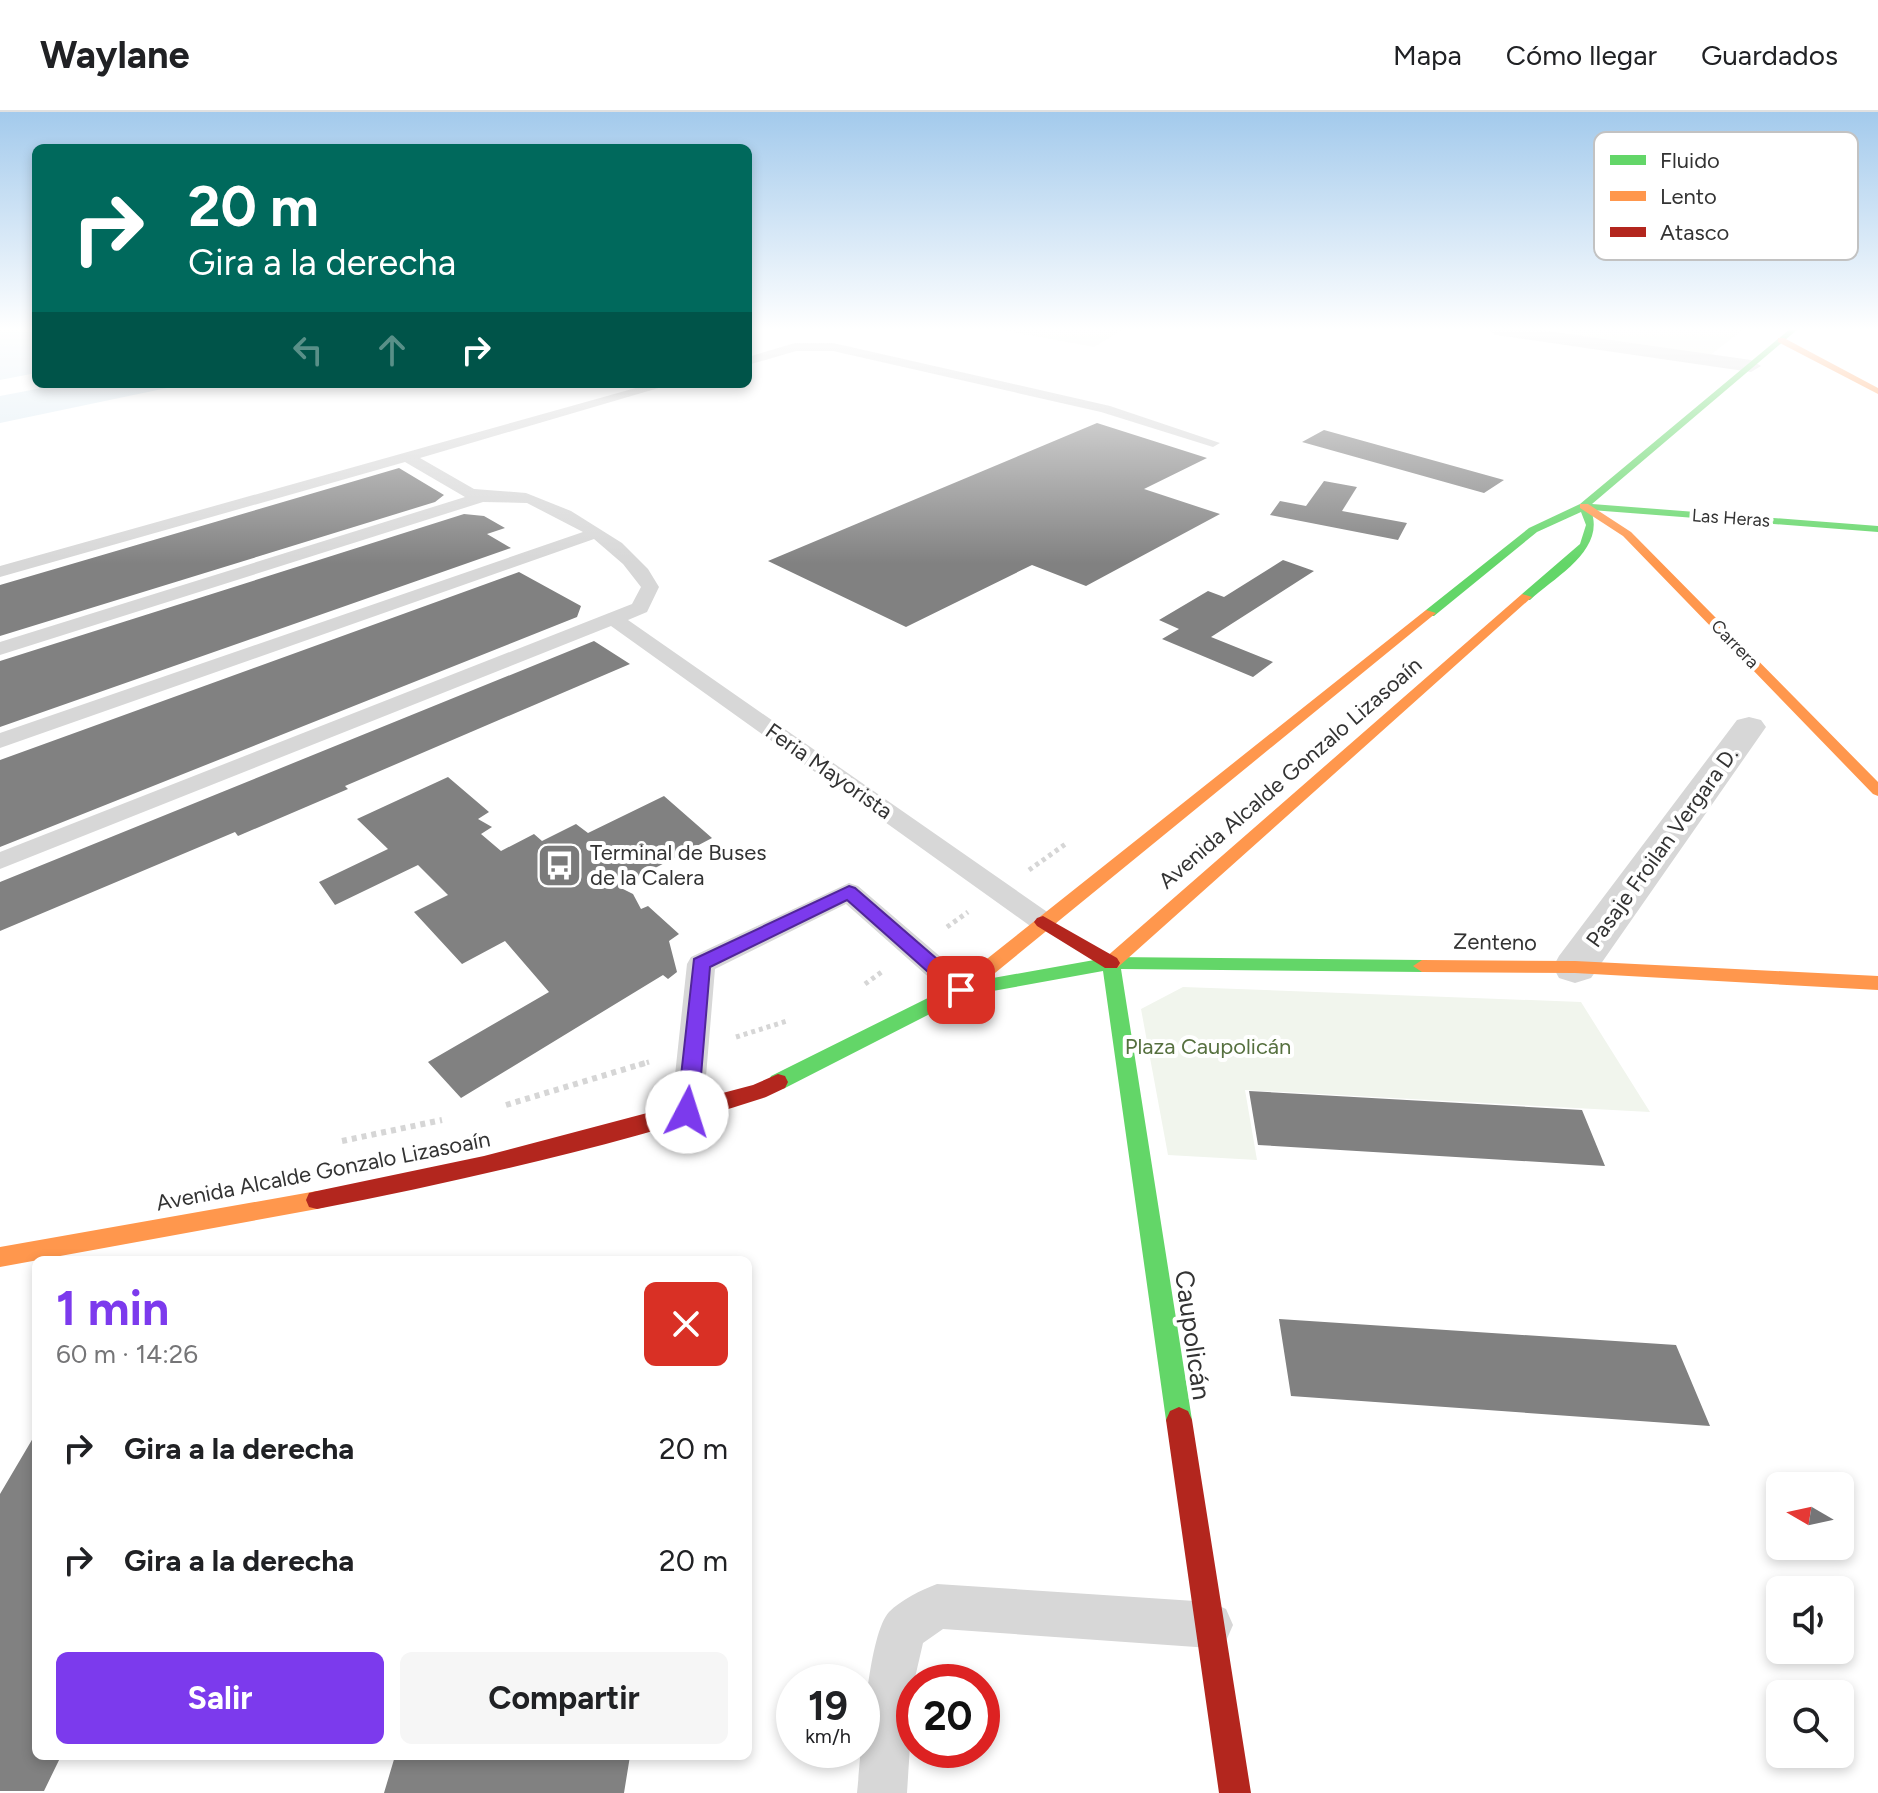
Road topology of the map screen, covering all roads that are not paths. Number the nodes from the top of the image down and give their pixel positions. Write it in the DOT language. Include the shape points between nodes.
graph roads {
  1 [pos="582,407"];
  2 [pos="1098,407"];
  3 [pos="1702,407"];
  4 [pos="1213,443"];
  5 [pos="407,457"];
  6 [pos="481,497"];
  7 [pos="1584,506"];
  8 [pos="1878,529"];
  9 [pos="596,533"];
  10 [pos="0,572"];
  11 [pos="614,619"];
  12 [pos="0,649"];
  13 [pos="1749,727"];
  14 [pos="0,741"];
  15 [pos="1878,791"];
  16 [pos="0,861"];
  17 [pos="1043,922"];
  18 [pos="1111,963"];
  19 [pos="1575,967"];
  20 [pos="1878,983"];
  21 [pos="961,990"];
  22 [pos="687,1112"];
  23 [pos="0,1257"];
  24 [pos="1210,1625"];
  25 [pos="882,1793"];
  26 [pos="1235,1793"];
  1 -- 5 [label="lane"];
  2 -- 4 [label="lane"];
  3 -- 7 [label="main road, Avenida Alcalde Gonzalo Lizasoaín"];
  5 -- 6 [label="lane"];
  5 -- 10 [label="lane"];
  6 -- 9 [label="lane" via="532,499"];
  6 -- 12 [label="lane"];
  7 -- 8 [label="main road, Las Heras"];
  7 -- 15 [label="main road, Carrera" via="1627,534"];
  7 -- 17 [label="main road, Avenida Alcalde Gonzalo Lizasoaín" via="1533,530"];
  7 -- 18 [label="main road, Avenida Alcalde Gonzalo Lizasoaín" via="1591,525 1585,545"];
  9 -- 11 [label="lane" via="642,571 650,587 640,608"];
  9 -- 14 [label="lane"];
  11 -- 16 [label="lane"];
  11 -- 17 [label="lane, Feria Mayorista"];
  13 -- 19 [label="street, Pasaje Froilan Vergara D."];
  17 -- 18 [label="main road"];
  17 -- 21 [label="main road, Avenida Alcalde Gonzalo Lizasoaín"];
  18 -- 19 [label="main road, Zenteno"];
  18 -- 21 [label="main road, Avenida Alcalde Gonzalo Lizasoaín"];
  18 -- 24 [label="main road, Caupolicán"];
  19 -- 20 [label="main road, Zenteno"];
  21 -- 22 [label="main road, Avenida Alcalde Gonzalo Lizasoaín" via="759,1091"];
  21 -- 22 [label="lane" via="849,892 701,964"];
  22 -- 23 [label="main road, Avenida Alcalde Gonzalo Lizasoaín" via="396,1186"];
  24 -- 25 [label="lane" via="937,1606 904,1629 892,1674"];
  24 -- 26 [label="main road, Caupolicán"];
}
